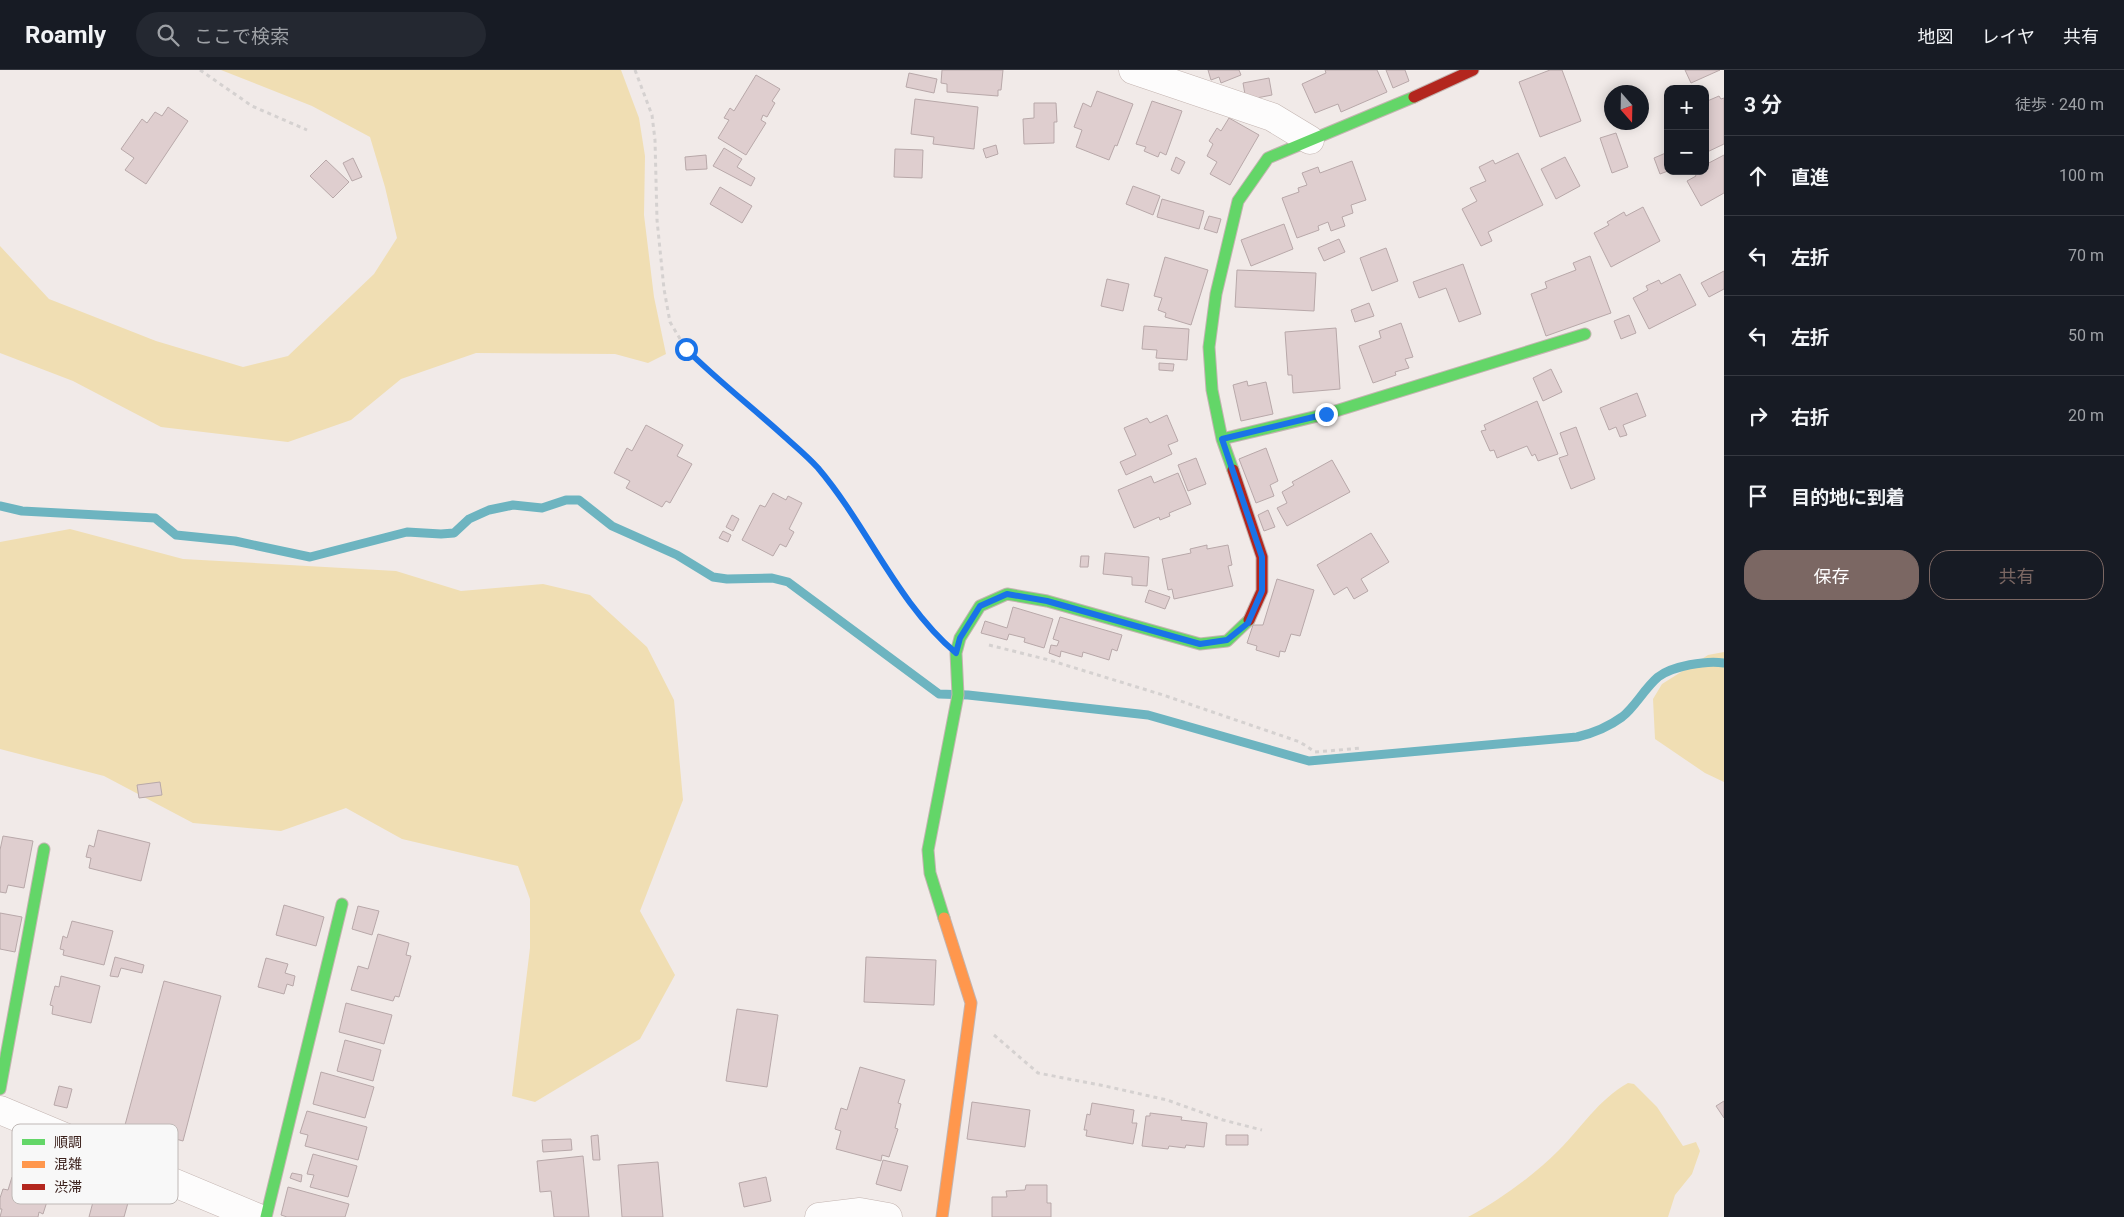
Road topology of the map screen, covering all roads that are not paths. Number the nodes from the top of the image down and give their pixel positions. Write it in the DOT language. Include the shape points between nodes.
graph roads {
  1 [pos="1133,70"];
  2 [pos="1473,70"];
  3 [pos="1310,140"];
  4 [pos="1585,334"];
  5 [pos="1222,439"];
  6 [pos="44,848"];
  7 [pos="342,904"];
  8 [pos="0,1089"];
  9 [pos="0,1110"];
  10 [pos="33,1124"];
  11 [pos="178,1184"];
  12 [pos="256,1217"];
  13 [pos="266,1217"];
  14 [pos="819,1217"];
  15 [pos="888,1217"];
  16 [pos="942,1217"];
  1 -- 3 [label="street" via="1272,117"];
  2 -- 3 [label="street"];
  3 -- 5 [label="street" via="1268,158 1238,201 1216,294 1209,347 1212,390"];
  4 -- 5 [label="street" via="1326,414"];
  5 -- 16 [label="street" via="1262,557 1262,591 1248,623 1227,640 1200,644 1047,601 1007,594 980,606 960,638 956,653 958,695 928,850 930,873 971,1003"];
  6 -- 8 [label="street"];
  7 -- 13 [label="street"];
  9 -- 10 [label="street"];
  11 -- 12 [label="street"];
  14 -- 15 [label="street" via="860,1212"];
}
